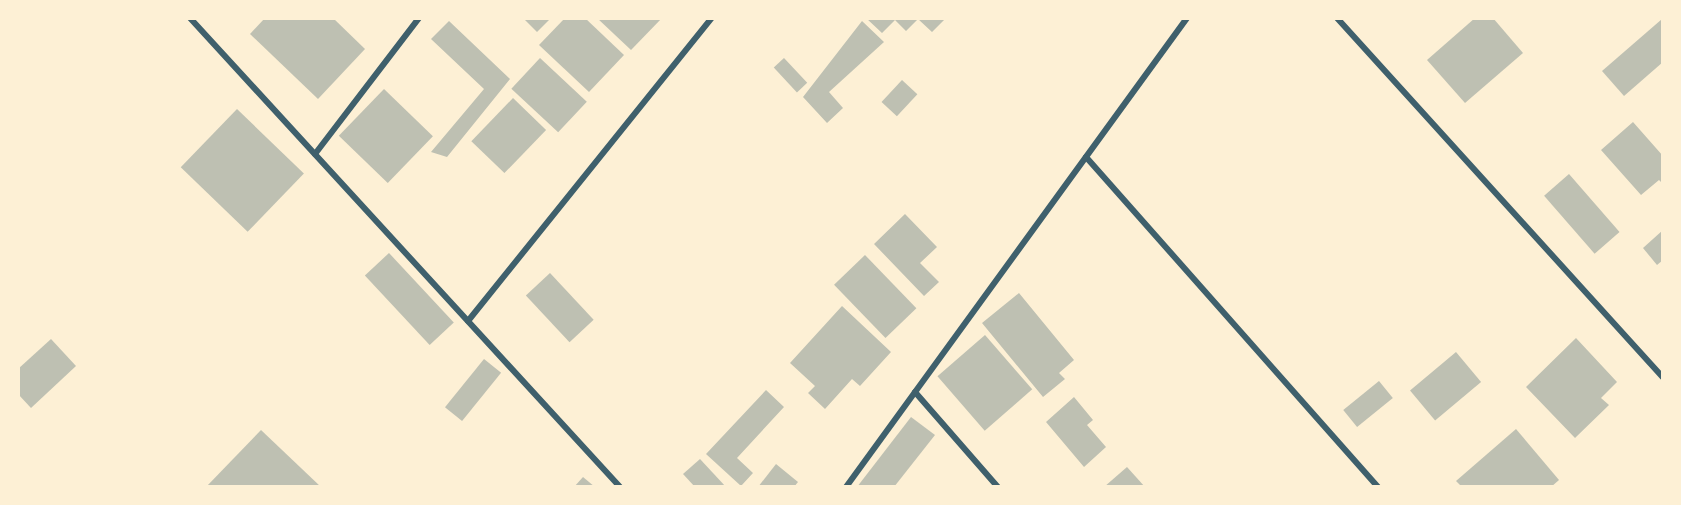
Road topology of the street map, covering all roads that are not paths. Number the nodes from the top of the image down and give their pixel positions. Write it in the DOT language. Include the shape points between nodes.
graph roads {
  1 [pos="190,18"];
  2 [pos="419,18"];
  3 [pos="712,18"];
  4 [pos="1187,18"];
  5 [pos="1337,18"];
  6 [pos="315,154"];
  7 [pos="1086,157"];
  8 [pos="468,321"];
  9 [pos="1663,376"];
  10 [pos="915,392"];
  11 [pos="620,487"];
  12 [pos="846,487"];
  13 [pos="998,487"];
  14 [pos="1378,487"];
  1 -- 6 [label="street"];
  2 -- 6 [label="street"];
  3 -- 8 [label="street"];
  4 -- 7 [label="street"];
  5 -- 9 [label="street"];
  6 -- 8 [label="street"];
  7 -- 10 [label="street"];
  7 -- 14 [label="street"];
  8 -- 11 [label="street"];
  10 -- 12 [label="street"];
  10 -- 13 [label="street"];
}
